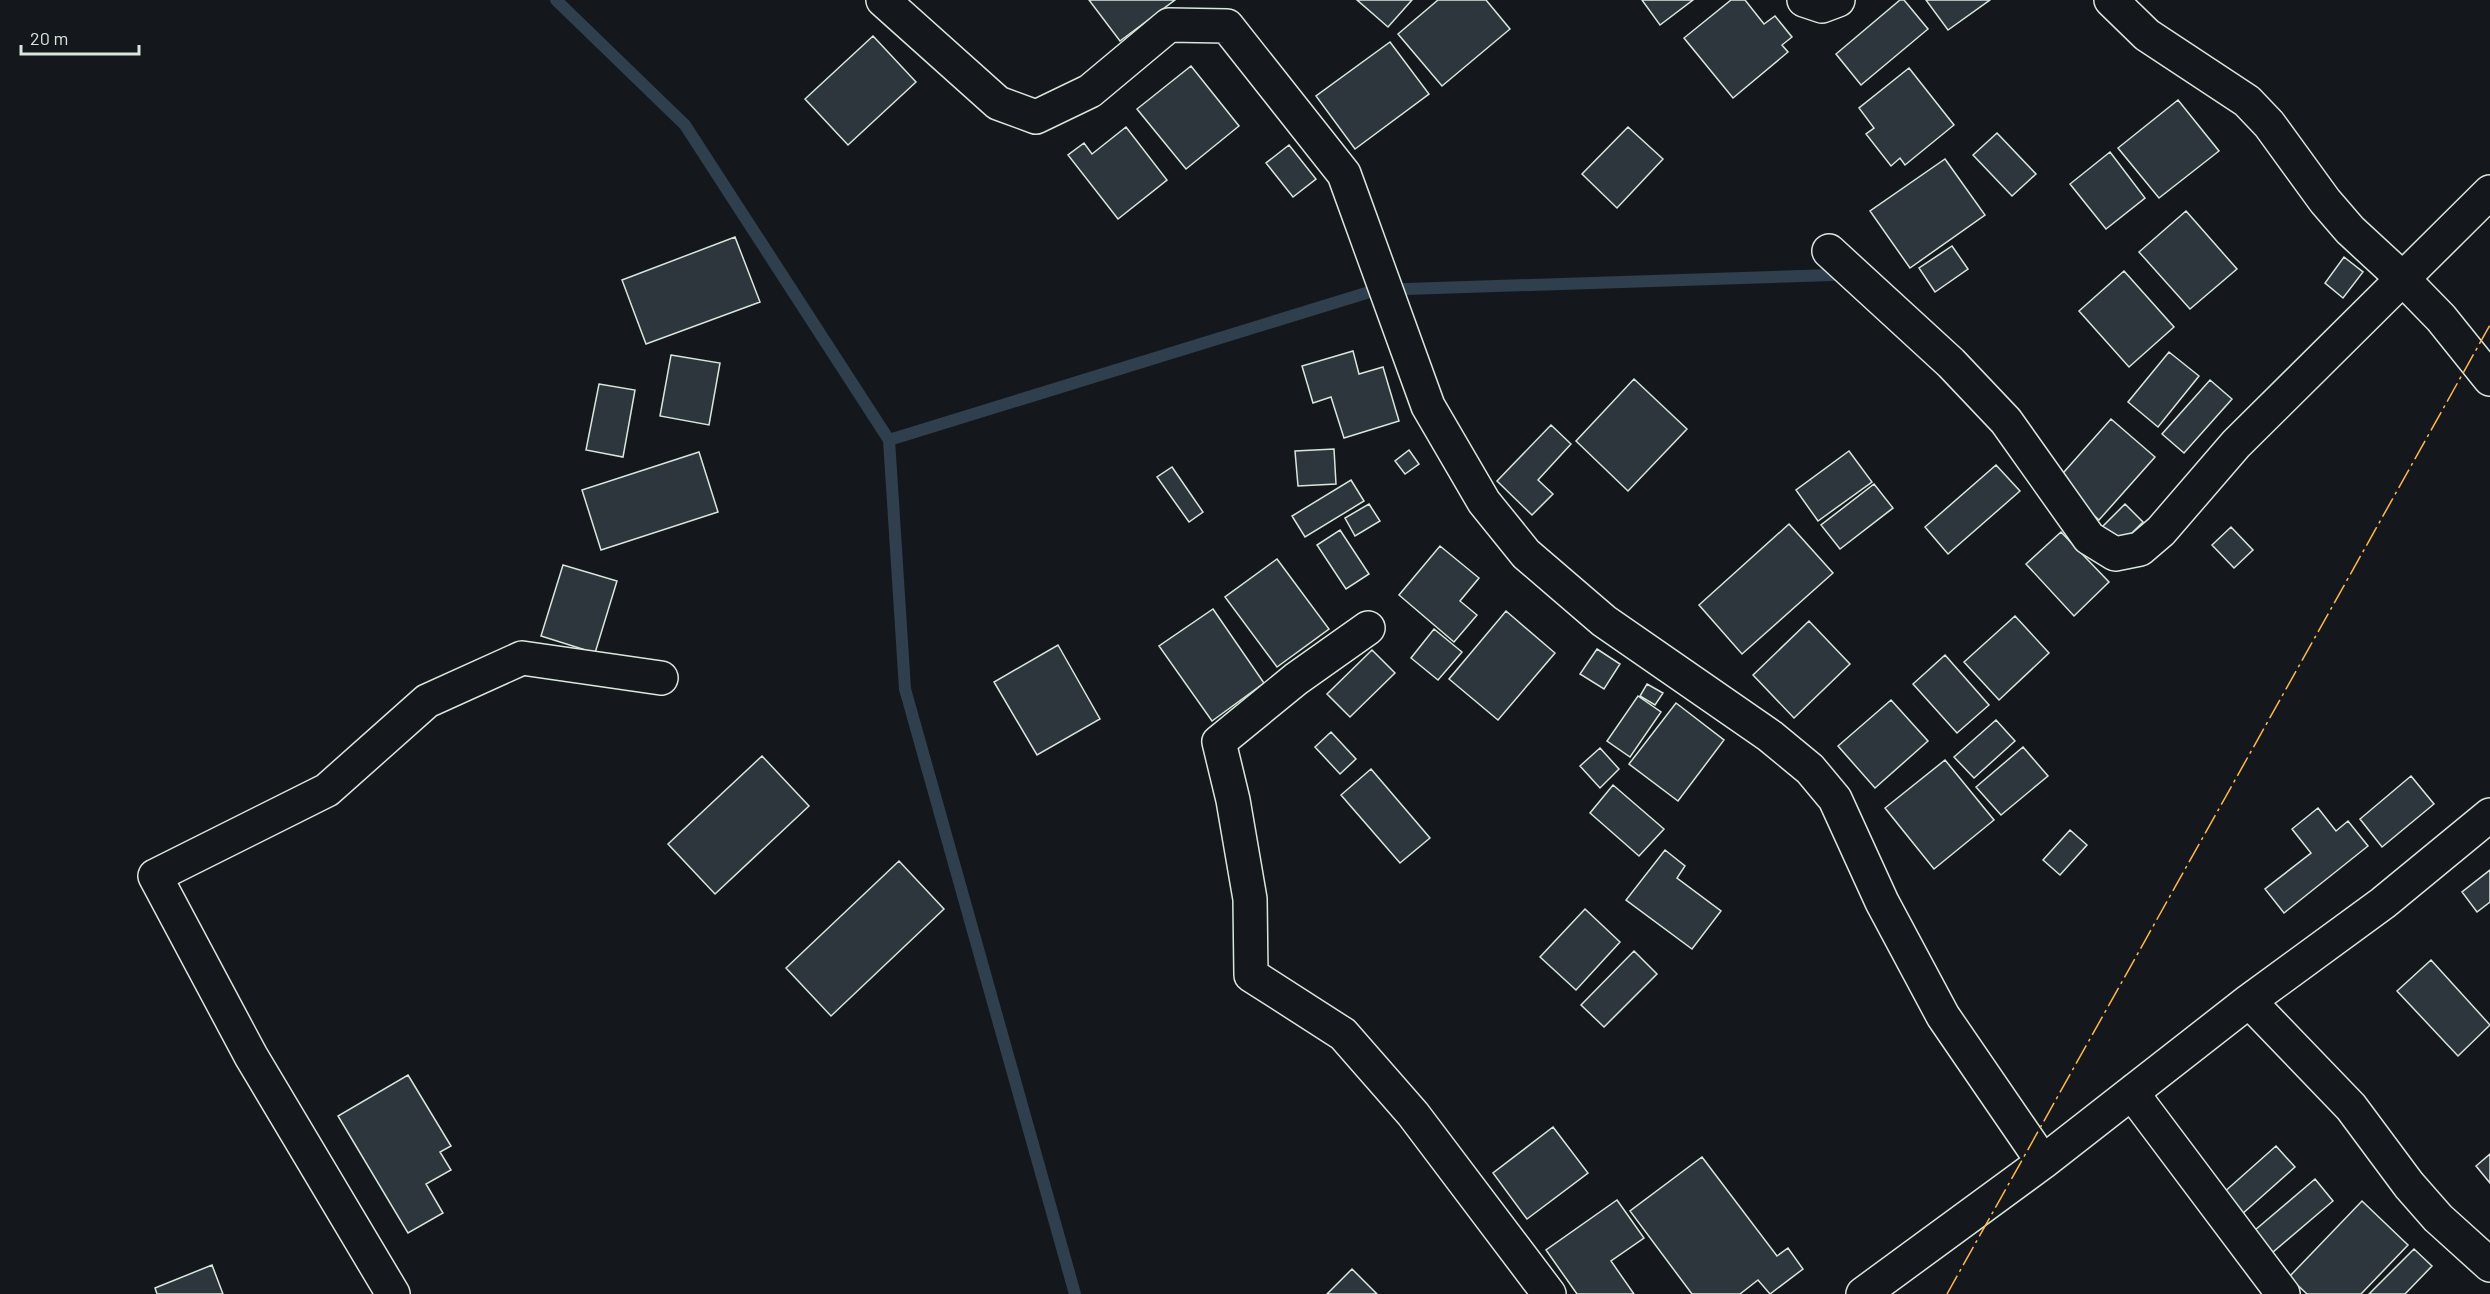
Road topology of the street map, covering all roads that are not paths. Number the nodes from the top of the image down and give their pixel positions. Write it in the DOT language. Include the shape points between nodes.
graph roads {
  1 [pos="883,0"];
  2 [pos="1804,0"];
  3 [pos="1838,0"];
  4 [pos="2111,0"];
  5 [pos="2490,192"];
  6 [pos="1829,250"];
  7 [pos="2403,279"];
  8 [pos="2490,379"];
  9 [pos="1368,628"];
  10 [pos="661,678"];
  11 [pos="2490,815"];
  12 [pos="2249,1001"];
  13 [pos="2135,1090"];
  14 [pos="2043,1162"];
  15 [pos="2490,1265"];
  16 [pos="393,1294"];
  17 [pos="1549,1294"];
  18 [pos="1863,1294"];
  19 [pos="2283,1294"];
  1 -- 14 [label="street" via="998,103 1036,117 1090,91 1169,25 1227,26 1344,174 1428,406 1484,502 1526,554 1604,621 1770,736 1810,769 1835,799 1882,902 1943,1016"];
  2 -- 3 [label="street" via="1822,6"];
  4 -- 7 [label="street" via="2147,35 2247,101 2270,124 2350,230"];
  5 -- 7 [label="street"];
  6 -- 7 [label="street" via="1951,363 1998,413 2088,538 2115,554 2140,549 2161,531 2236,444"];
  7 -- 8 [label="street" via="2441,318"];
  9 -- 17 [label="street" via="1296,679 1219,742 1250,899 1251,975 1343,1034 1413,1114"];
  10 -- 16 [label="street" via="522,658 427,701 327,789 155,876 251,1056"];
  11 -- 12 [label="street" via="2383,903"];
  12 -- 13 [label="street"];
  12 -- 15 [label="street" via="2350,1107 2438,1218"];
  13 -- 14 [label="street"];
  13 -- 19 [label="street" via="2141,1105"];
  14 -- 18 [label="street"];
}
